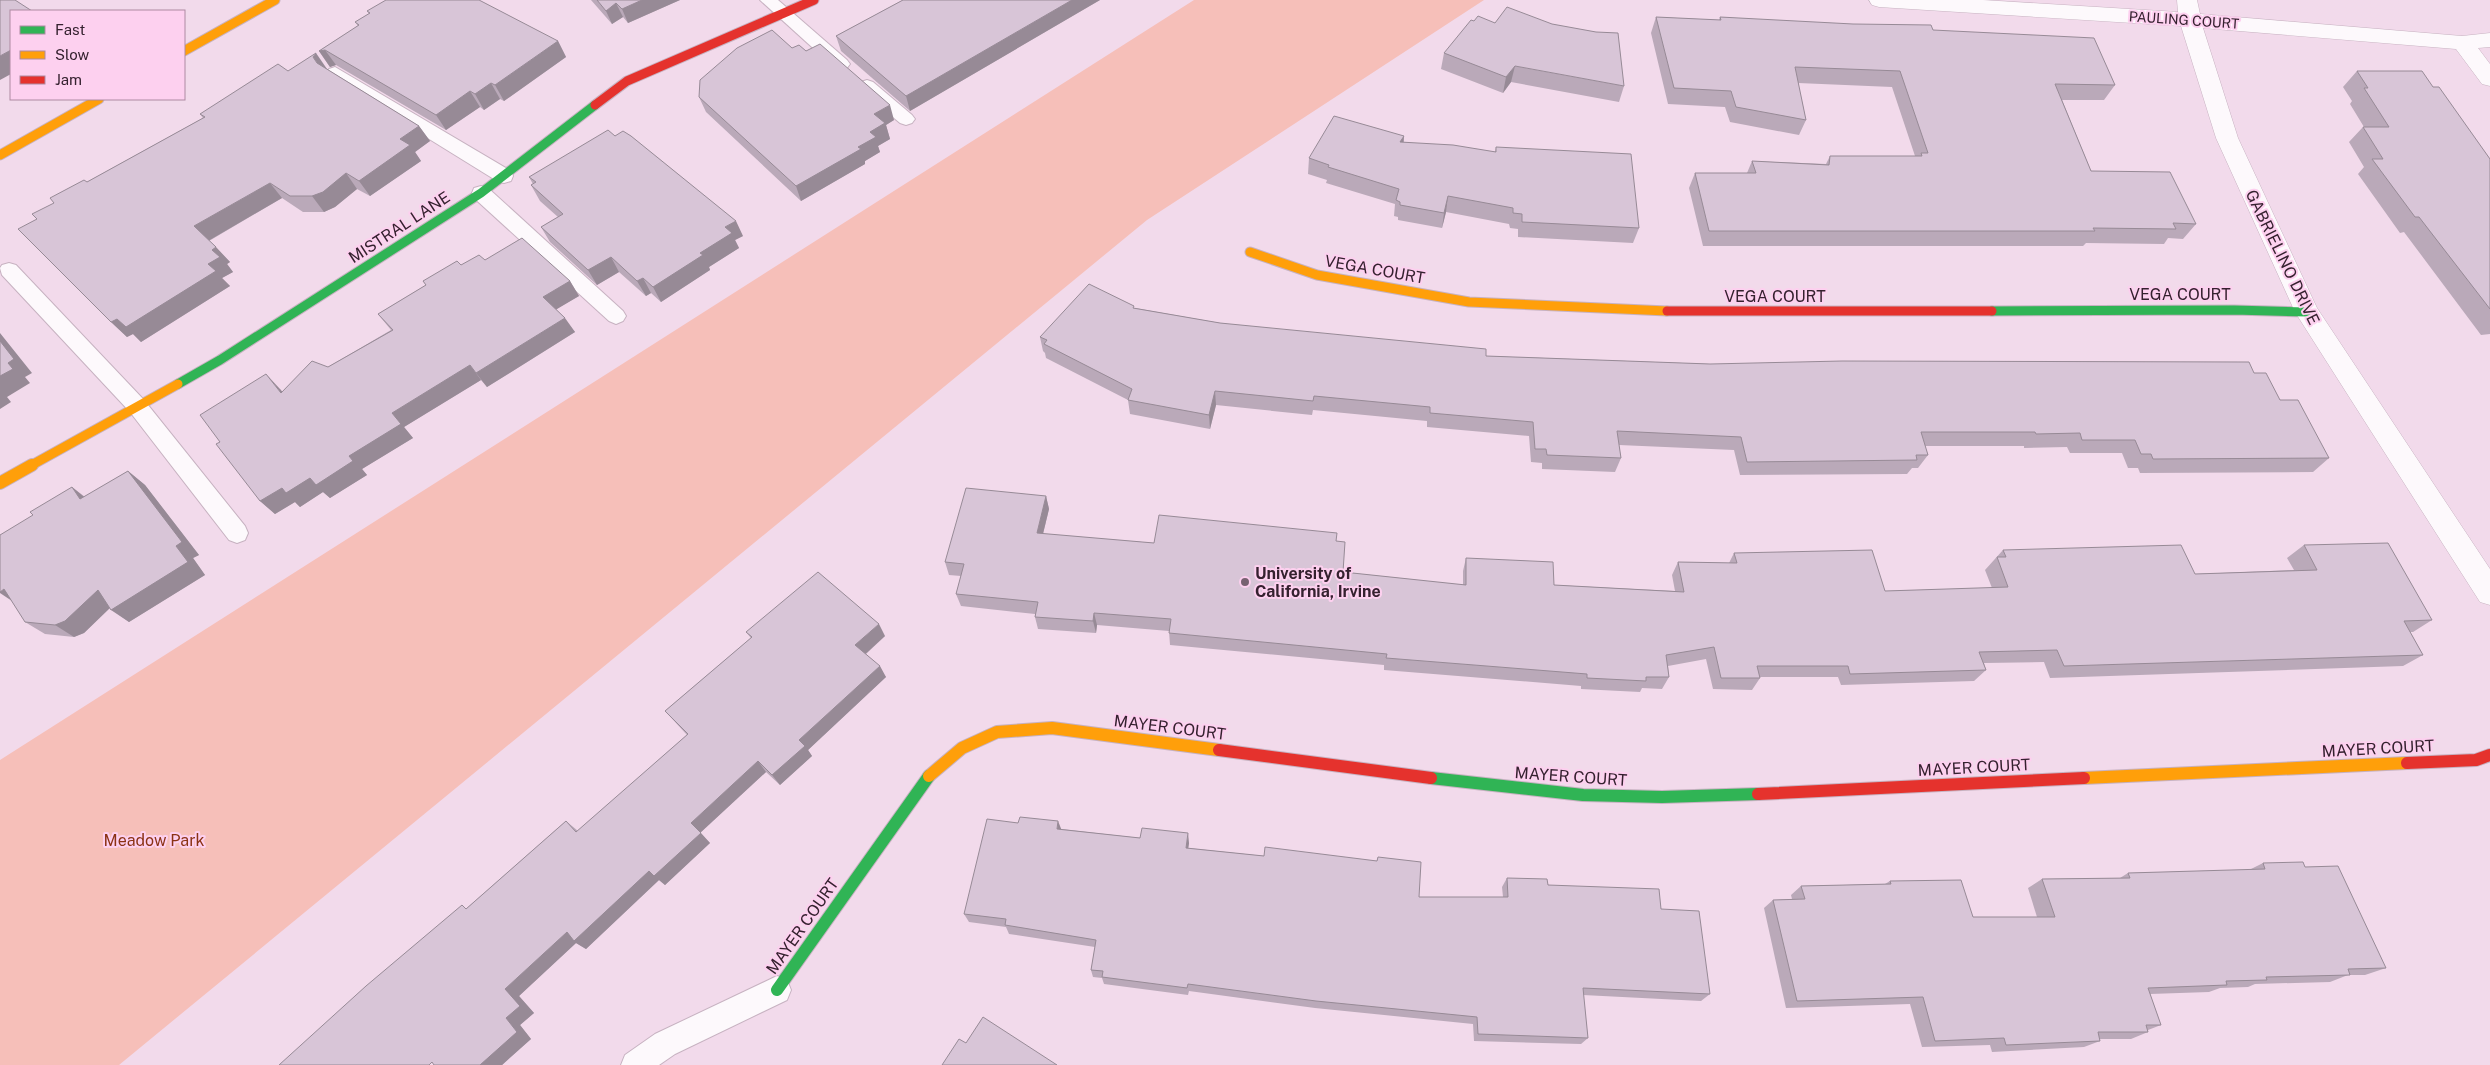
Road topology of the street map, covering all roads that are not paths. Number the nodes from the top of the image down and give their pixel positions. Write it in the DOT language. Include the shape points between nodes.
graph roads {
  1 [pos="274,0"];
  2 [pos="768,0"];
  3 [pos="814,0"];
  4 [pos="1879,0"];
  5 [pos="2188,10"];
  6 [pos="783,14"];
  7 [pos="2490,40"];
  8 [pos="2462,42"];
  9 [pos="185,50"];
  10 [pos="336,73"];
  11 [pos="2490,79"];
  12 [pos="97,100"];
  13 [pos="906,119"];
  14 [pos="0,154"];
  15 [pos="504,176"];
  16 [pos="481,193"];
  17 [pos="1250,252"];
  18 [pos="9,270"];
  19 [pos="2307,312"];
  20 [pos="616,316"];
  21 [pos="137,406"];
  22 [pos="0,483"];
  23 [pos="237,533"];
  24 [pos="2490,593"];
  25 [pos="2490,755"];
  26 [pos="777,990"];
  27 [pos="635,1065"];
  1 -- 9 [label="street"];
  2 -- 6 [label="lane"];
  3 -- 6 [label="street, MISTRAL LANE"];
  4 -- 5 [label="street, PAULING COURT"];
  5 -- 8 [label="street, PAULING COURT"];
  5 -- 19 [label="street, GABRIELINO DRIVE" via="2227,138"];
  6 -- 13 [label="lane"];
  6 -- 15 [label="street, MISTRAL LANE" via="627,81"];
  7 -- 8 [label="street, PAULING COURT"];
  8 -- 11 [label="street"];
  10 -- 15 [label="lane"];
  12 -- 14 [label="street"];
  15 -- 16 [label="street, MISTRAL LANE"];
  16 -- 20 [label="lane"];
  16 -- 21 [label="street, MISTRAL LANE" via="220,360"];
  17 -- 19 [label="street, VEGA COURT" via="1318,275 1469,302 1582,309"];
  18 -- 21 [label="lane"];
  19 -- 24 [label="street, GABRIELINO DRIVE"];
  21 -- 22 [label="street, MISTRAL LANE"];
  21 -- 23 [label="lane"];
  25 -- 26 [label="street, MAYER COURT" via="2476,760 1680,797 1605,796 1516,789 1052,728 997,732 962,748 926,778"];
  26 -- 27 [label="lane" via="665,1044"];
}
